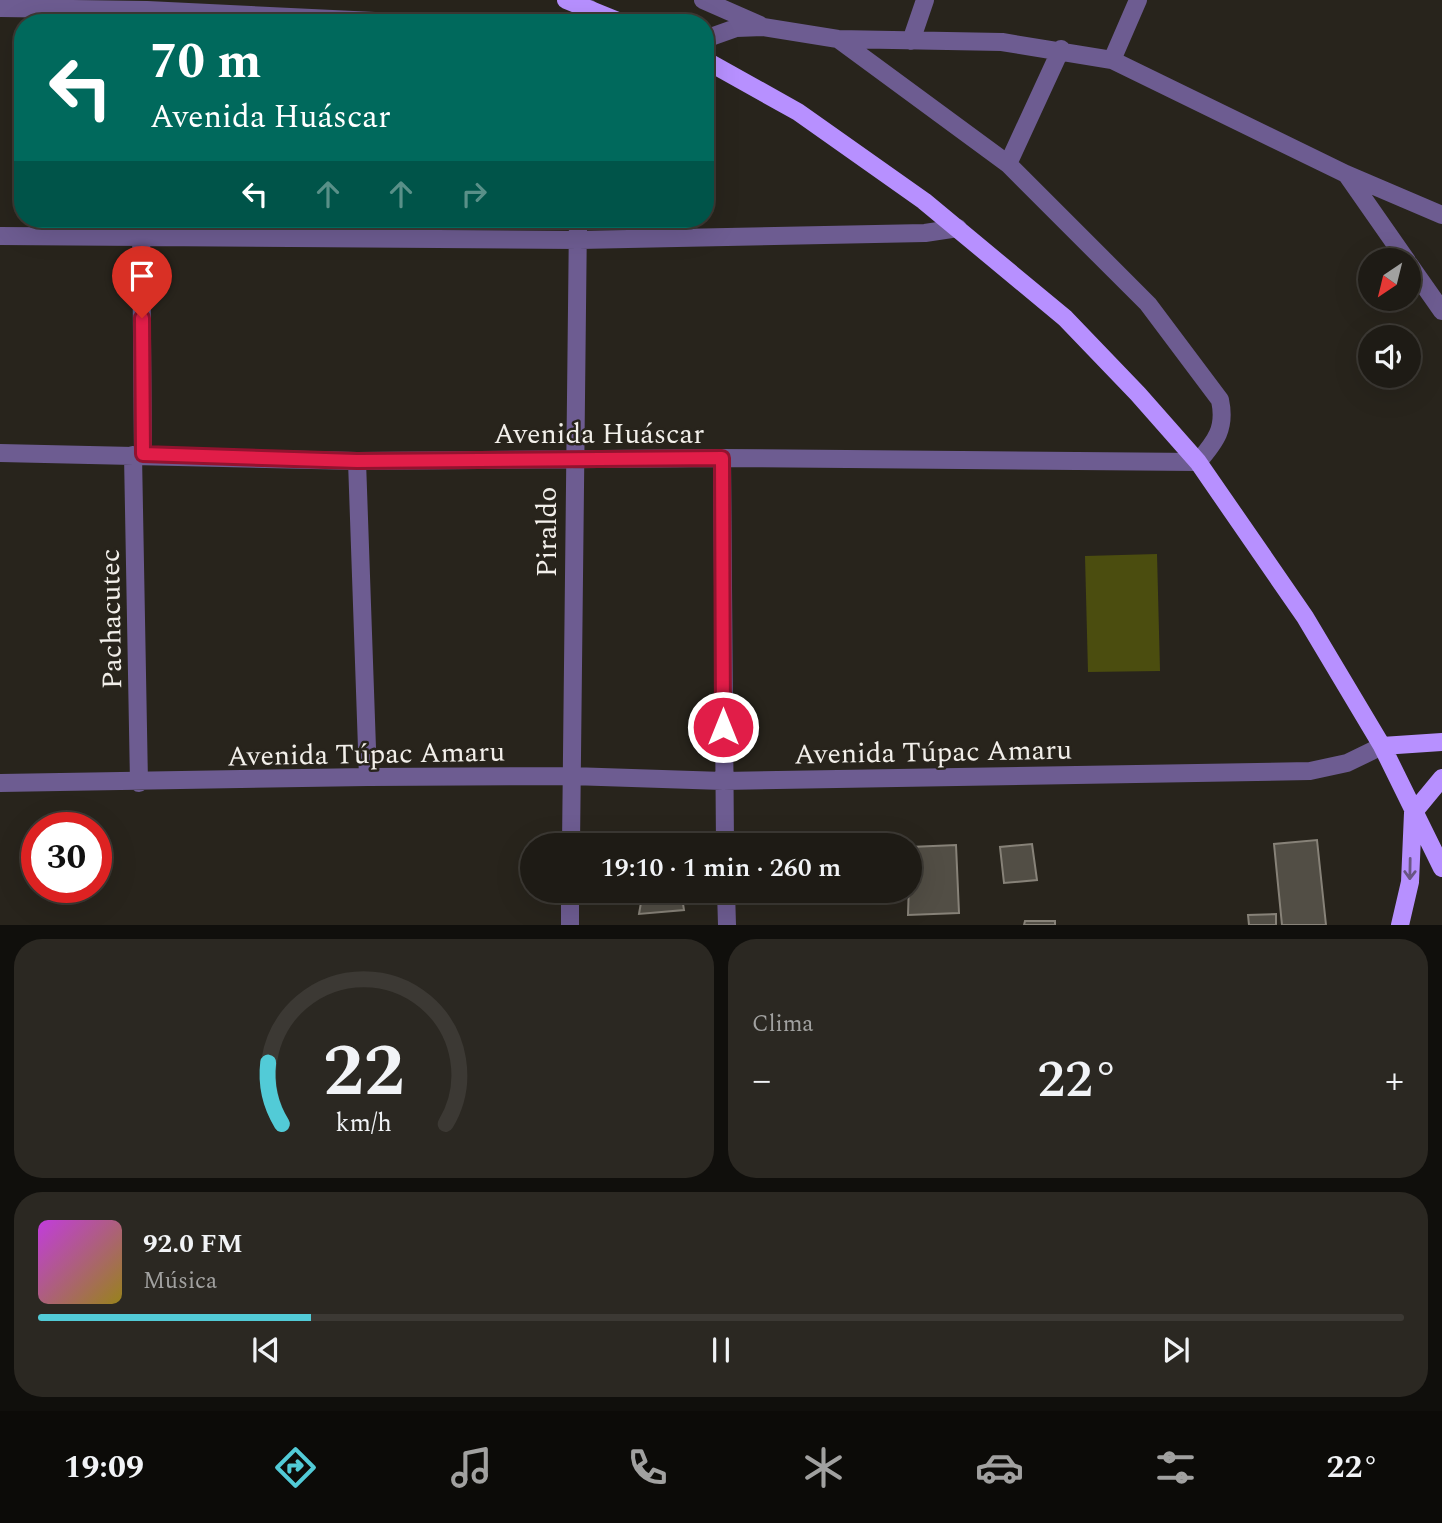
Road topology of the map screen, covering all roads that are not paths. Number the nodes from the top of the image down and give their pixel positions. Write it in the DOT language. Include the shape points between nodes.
graph roads {
  1 [pos="566,0"];
  2 [pos="703,0"];
  3 [pos="925,0"];
  4 [pos="1138,0"];
  5 [pos="0,8"];
  6 [pos="148,11"];
  7 [pos="215,14"];
  8 [pos="582,14"];
  9 [pos="763,27"];
  10 [pos="714,36"];
  11 [pos="838,38"];
  12 [pos="911,41"];
  13 [pos="1061,49"];
  14 [pos="1112,60"];
  15 [pos="714,65"];
  16 [pos="1008,164"];
  17 [pos="1346,174"];
  18 [pos="1442,215"];
  19 [pos="141,228"];
  20 [pos="578,228"];
  21 [pos="958,228"];
  22 [pos="0,236"];
  23 [pos="579,240"];
  24 [pos="1398,248"];
  25 [pos="1421,281"];
  26 [pos="1442,311"];
  27 [pos="0,453"];
  28 [pos="138,455"];
  29 [pos="722,458"];
  30 [pos="573,459"];
  31 [pos="357,461"];
  32 [pos="1198,462"];
  33 [pos="1442,742"];
  34 [pos="1382,746"];
  35 [pos="571,776"];
  36 [pos="368,777"];
  37 [pos="1442,778"];
  38 [pos="723,781"];
  39 [pos="0,783"];
  40 [pos="139,783"];
  41 [pos="1413,813"];
  42 [pos="570,833"];
  43 [pos="724,833"];
  44 [pos="1442,868"];
  45 [pos="570,903"];
  46 [pos="726,903"];
  47 [pos="570,925"];
  48 [pos="727,925"];
  49 [pos="1400,925"];
  1 -- 8 [label="main road"];
  2 -- 9 [label="street"];
  3 -- 12 [label="street"];
  4 -- 14 [label="street"];
  5 -- 6 [label="street"];
  6 -- 7 [label="street"];
  9 -- 10 [label="street" via="736,28"];
  9 -- 11 [label="street"];
  11 -- 12 [label="street"];
  11 -- 16 [label="street"];
  12 -- 13 [label="street" via="1002,42"];
  13 -- 14 [label="street"];
  13 -- 16 [label="street"];
  14 -- 17 [label="street"];
  15 -- 21 [label="main road" via="864,156"];
  16 -- 32 [label="street" via="1148,304 1220,400 1224,418 1219,437"];
  17 -- 18 [label="street"];
  17 -- 24 [label="street"];
  19 -- 22 [label="street"];
  19 -- 23 [label="street"];
  19 -- 28 [label="street, Pachacutec"];
  20 -- 23 [label="street, Piraldo"];
  21 -- 23 [label="street" via="925,233"];
  21 -- 32 [label="main road" via="1065,318"];
  23 -- 30 [label="street, Piraldo"];
  25 -- 26 [label="street"];
  27 -- 28 [label="street, Avenida Huáscar"];
  28 -- 31 [label="street, Avenida Huáscar"];
  28 -- 40 [label="street, Pachacutec"];
  29 -- 30 [label="street, Avenida Huáscar"];
  29 -- 32 [label="street, Avenida Huáscar"];
  29 -- 38 [label="street"];
  30 -- 31 [label="street, Avenida Huáscar"];
  30 -- 35 [label="street, Piraldo"];
  31 -- 36 [label="street"];
  32 -- 34 [label="main road" via="1306,617"];
  33 -- 34 [label="main road, Avenida Túpac Amaru"];
  34 -- 38 [label="street, Avenida Túpac Amaru" via="1347,763 1310,771"];
  34 -- 41 [label="main road"];
  35 -- 36 [label="street, Avenida Túpac Amaru"];
  35 -- 38 [label="street, Avenida Túpac Amaru"];
  35 -- 42 [label="street, Piraldo"];
  36 -- 40 [label="street, Avenida Túpac Amaru"];
  37 -- 41 [label="main road"];
  38 -- 43 [label="street"];
  39 -- 40 [label="street, Avenida Túpac Amaru"];
  41 -- 44 [label="main road"];
  41 -- 49 [label="main road, one-way" via="1410,882"];
  45 -- 47 [label="street"];
  46 -- 48 [label="street"];
}
